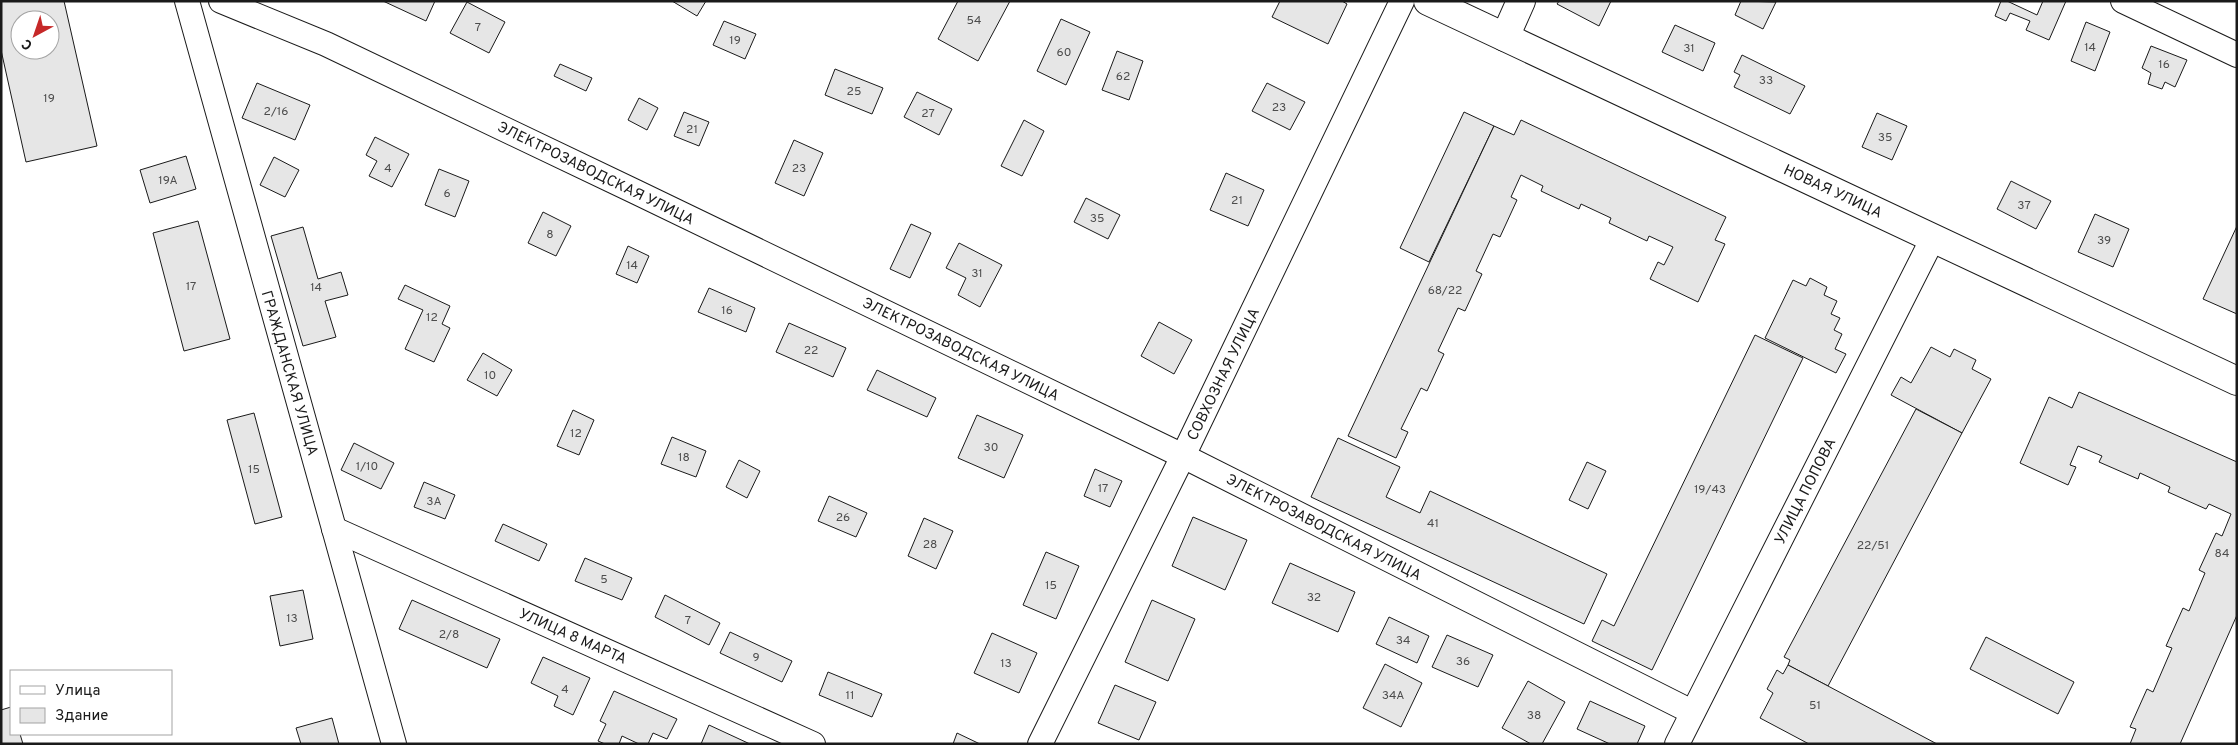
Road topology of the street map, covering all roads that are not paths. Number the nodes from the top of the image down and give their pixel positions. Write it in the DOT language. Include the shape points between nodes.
graph roads {
  1 [pos="187,1"];
  2 [pos="221,1"];
  3 [pos="1402,1"];
  4 [pos="1428,1"];
  5 [pos="1521,1"];
  6 [pos="2123,1"];
  7 [pos="1505,37"];
  8 [pos="2237,55"];
  9 [pos="1934,238"];
  10 [pos="2237,381"];
  11 [pos="1183,456"];
  12 [pos="334,529"];
  13 [pos="1692,712"];
  14 [pos="394,744"];
  15 [pos="813,744"];
  16 [pos="1040,744"];
  17 [pos="1677,744"];
  1 -- 12 [label="street, ГРАЖДАНСКАЯ УЛИЦА"];
  2 -- 11 [label="street, ЭЛЕКТРОЗАВОДСКАЯ УЛИЦА" via="326,44"];
  3 -- 11 [label="street, СОВХОЗНАЯ УЛИЦА"];
  4 -- 7 [label="street, НОВАЯ УЛИЦА"];
  5 -- 7 [label="street"];
  6 -- 8 [label="street"];
  7 -- 9 [label="street, НОВАЯ УЛИЦА"];
  9 -- 10 [label="street, НОВАЯ УЛИЦА"];
  9 -- 13 [label="street, УЛИЦА ПОПОВА"];
  11 -- 13 [label="street, ЭЛЕКТРОЗАВОДСКАЯ УЛИЦА"];
  11 -- 16 [label="street, СОВХОЗНАЯ УЛИЦА"];
  12 -- 14 [label="street, ГРАЖДАНСКАЯ УЛИЦА"];
  12 -- 15 [label="street, УЛИЦА 8 МАРТА"];
  13 -- 17 [label="street, УЛИЦА ПОПОВА"];
}
